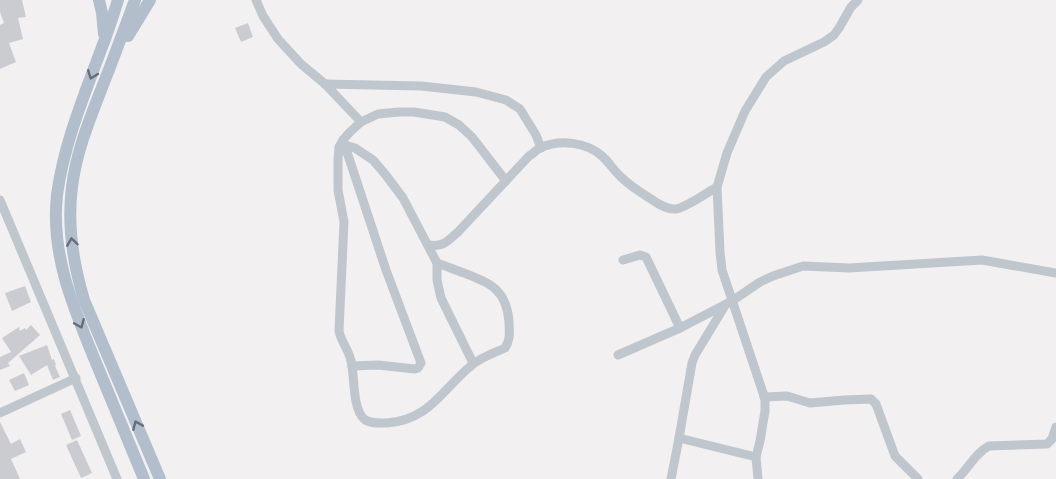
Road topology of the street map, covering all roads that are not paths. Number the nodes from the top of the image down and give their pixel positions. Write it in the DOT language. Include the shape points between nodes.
graph roads {
  1 [pos="99,0"];
  2 [pos="118,0"];
  3 [pos="135,0"];
  4 [pos="150,0"];
  5 [pos="256,0"];
  6 [pos="858,0"];
  7 [pos="103,46"];
  8 [pos="117,49"];
  9 [pos="325,84"];
  10 [pos="361,122"];
  11 [pos="344,142"];
  12 [pos="541,148"];
  13 [pos="506,181"];
  14 [pos="717,187"];
  15 [pos="0,200"];
  16 [pos="428,245"];
  17 [pos="623,260"];
  18 [pos="437,263"];
  19 [pos="1056,273"];
  20 [pos="729,302"];
  21 [pos="680,328"];
  22 [pos="618,356"];
  23 [pos="473,363"];
  24 [pos="352,366"];
  25 [pos="76,378"];
  26 [pos="764,397"];
  27 [pos="0,413"];
  28 [pos="1056,427"];
  29 [pos="680,438"];
  30 [pos="756,457"];
  31 [pos="966,471"];
  32 [pos="117,479"];
  33 [pos="144,479"];
  34 [pos="160,479"];
  35 [pos="671,479"];
  36 [pos="758,479"];
  37 [pos="918,479"];
  38 [pos="957,479"];
  39 [pos="973,479"];
  1 -- 7 [label="main road"];
  2 -- 7 [label="main road"];
  3 -- 8 [label="main road"];
  4 -- 8 [label="main road"];
  5 -- 9 [label="street" via="278,39"];
  6 -- 14 [label="street" via="834,35 784,61 766,77 745,111"];
  7 -- 33 [label="main road, one-way" via="63,164 57,196 58,242 63,277 75,312"];
  34 -- 8 [label="main road, one-way" via="84,300 70,230 72,184 79,153"];
  9 -- 10 [label="street"];
  9 -- 12 [label="street" via="421,86 507,100 520,109"];
  10 -- 11 [label="street"];
  10 -- 13 [label="street" via="378,114 399,112 445,117 472,137"];
  11 -- 16 [label="street" via="373,160 385,174"];
  11 -- 24 [label="street" via="339,147 338,160 344,222 339,331"];
  11 -- 24 [label="street" via="421,363 415,369"];
  12 -- 13 [label="street"];
  12 -- 14 [label="street" via="566,142 591,149 630,185 670,208 684,207"];
  13 -- 16 [label="street" via="447,242"];
  14 -- 20 [label="street" via="720,252"];
  15 -- 25 [label="street"];
  16 -- 18 [label="street"];
  17 -- 21 [label="street" via="646,257"];
  18 -- 23 [label="street" via="441,298"];
  18 -- 23 [label="street" via="495,288 508,314 510,338 505,348"];
  19 -- 20 [label="street" via="982,260 849,268 803,266 760,282"];
  20 -- 21 [label="street"];
  20 -- 26 [label="street"];
  20 -- 29 [label="street" via="692,363"];
  21 -- 22 [label="street"];
  23 -- 24 [label="street" via="424,411 396,422 380,423 368,421 361,413"];
  25 -- 27 [label="street"];
  25 -- 32 [label="street"];
  26 -- 30 [label="street"];
  26 -- 37 [label="street" via="787,396 810,403 871,399 895,456"];
  28 -- 31 [label="street" via="1047,444 989,446"];
  29 -- 30 [label="street"];
  29 -- 35 [label="street"];
  30 -- 36 [label="street"];
  31 -- 38 [label="street"];
  31 -- 39 [label="street"];
}
